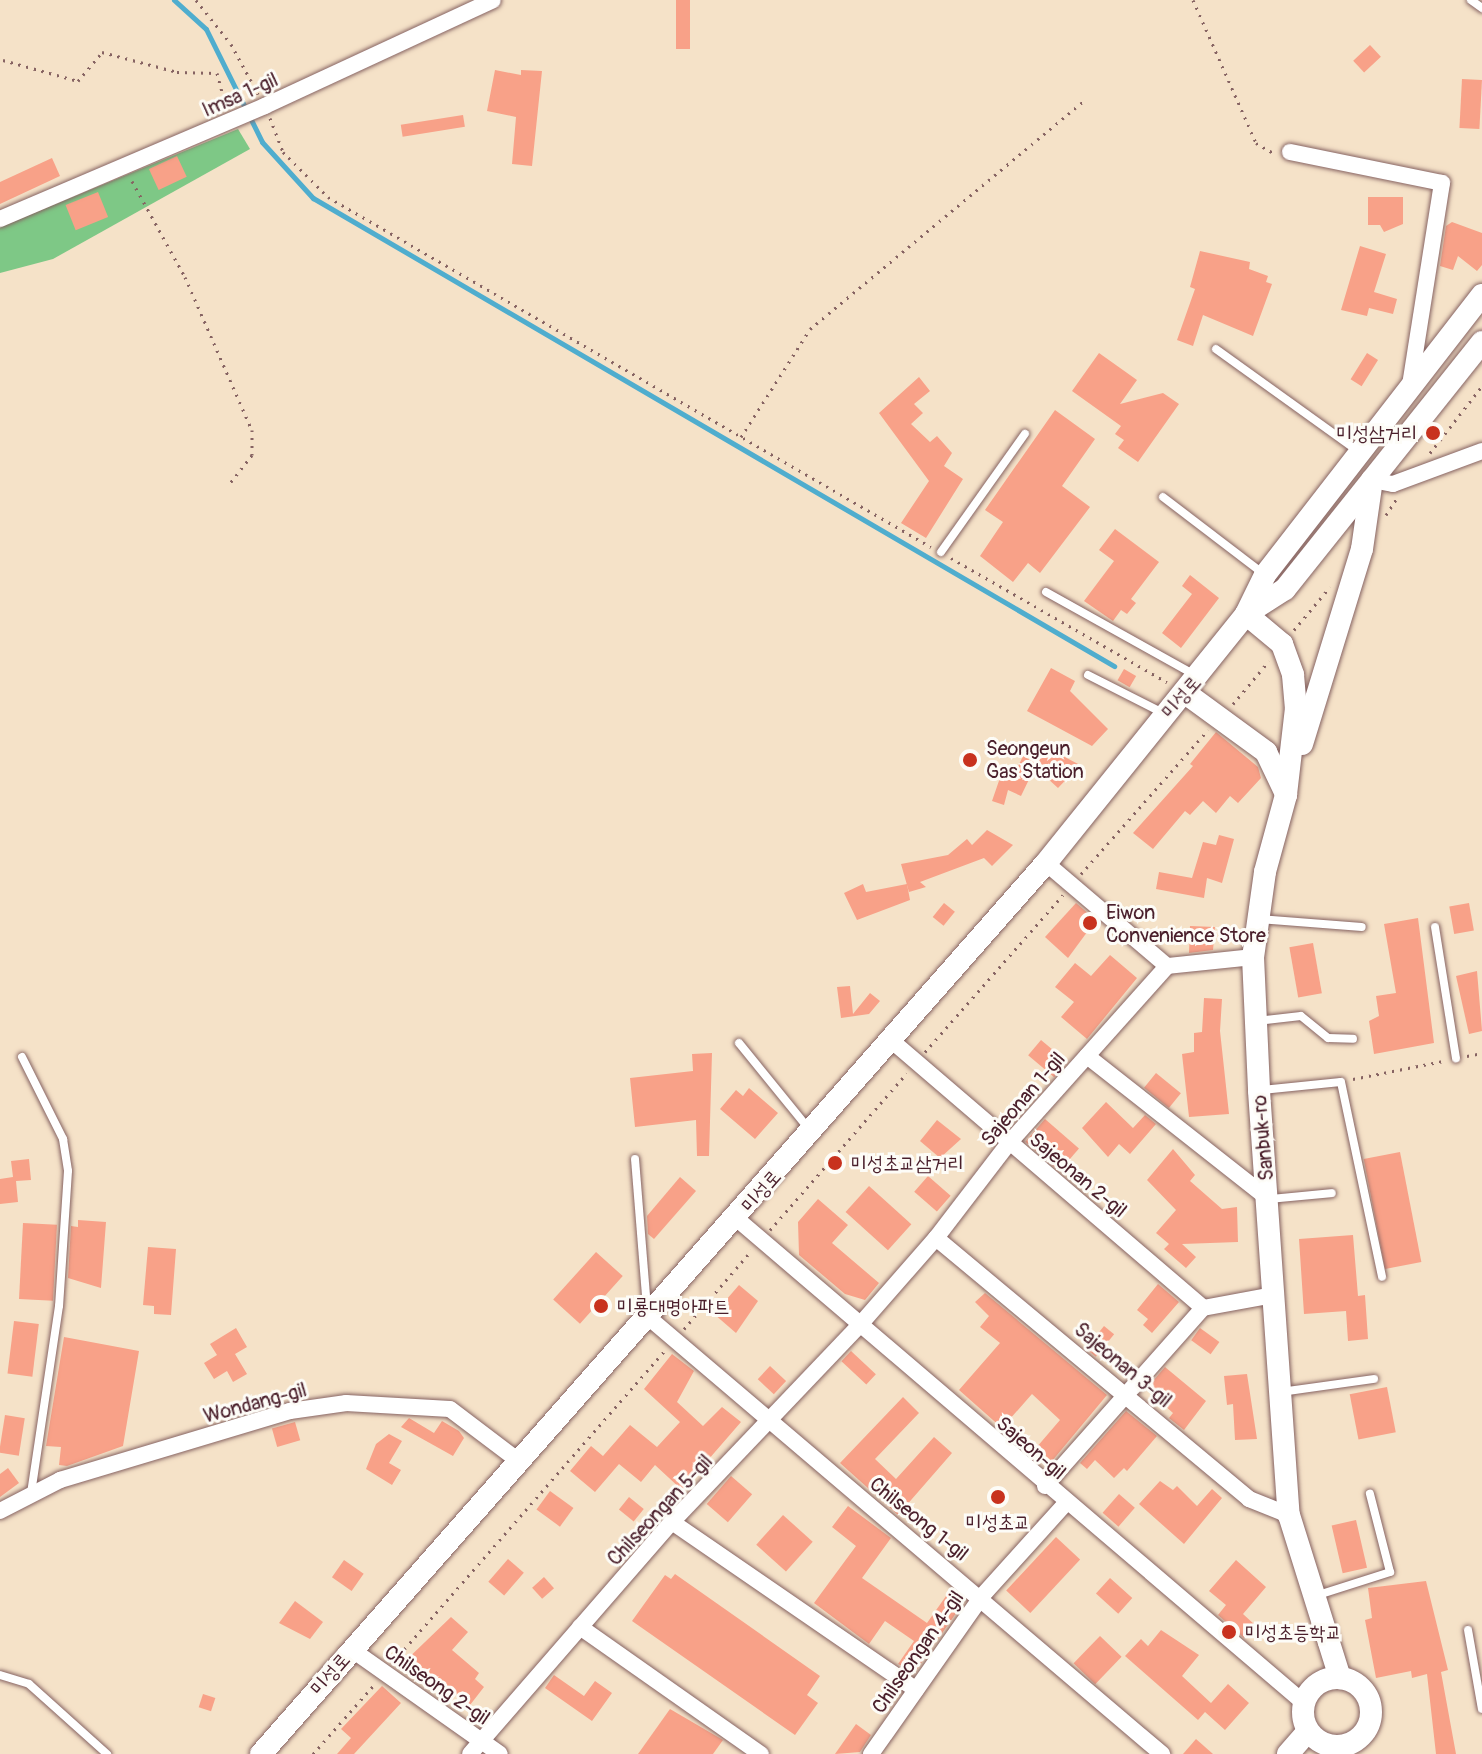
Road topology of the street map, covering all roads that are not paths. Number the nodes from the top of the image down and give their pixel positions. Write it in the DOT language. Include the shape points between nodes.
graph roads {
  1 [pos="493,0"];
  2 [pos="1471,0"];
  3 [pos="1482,8"];
  4 [pos="1290,152"];
  5 [pos="0,219"];
  6 [pos="1482,295"];
  7 [pos="1482,342"];
  8 [pos="1216,349"];
  9 [pos="1410,385"];
  10 [pos="1025,434"];
  11 [pos="1482,451"];
  12 [pos="1359,452"];
  13 [pos="1372,480"];
  14 [pos="1163,497"];
  15 [pos="941,552"];
  16 [pos="1265,575"];
  17 [pos="1046,592"];
  18 [pos="1246,614"];
  19 [pos="1088,675"];
  20 [pos="1191,684"];
  21 [pos="1165,714"];
  22 [pos="1286,795"];
  23 [pos="1046,863"];
  24 [pos="1258,919"];
  25 [pos="1362,927"];
  26 [pos="1435,927"];
  27 [pos="1253,957"];
  28 [pos="1167,966"];
  29 [pos="1256,1022"];
  30 [pos="1353,1039"];
  31 [pos="892,1041"];
  32 [pos="739,1043"];
  33 [pos="1087,1056"];
  34 [pos="22,1057"];
  35 [pos="1456,1058"];
  36 [pos="1259,1091"];
  37 [pos="812,1132"];
  38 [pos="1009,1143"];
  39 [pos="635,1159"];
  40 [pos="1332,1193"];
  41 [pos="1269,1199"];
  42 [pos="737,1219"];
  43 [pos="936,1238"];
  44 [pos="1382,1277"];
  45 [pos="1273,1295"];
  46 [pos="1203,1308"];
  47 [pos="648,1317"];
  48 [pos="858,1327"];
  49 [pos="1374,1379"];
  50 [pos="1280,1392"];
  51 [pos="1128,1395"];
  52 [pos="771,1423"];
  53 [pos="516,1459"];
  54 [pos="1045,1486"];
  55 [pos="31,1493"];
  56 [pos="1370,1494"];
  57 [pos="1065,1504"];
  58 [pos="0,1511"];
  59 [pos="1289,1515"];
  60 [pos="672,1522"];
  61 [pos="982,1596"];
  62 [pos="1315,1596"];
  63 [pos="580,1627"];
  64 [pos="1468,1630"];
  65 [pos="351,1649"];
  66 [pos="0,1675"];
  67 [pos="1340,1678"];
  68 [pos="916,1690"];
  69 [pos="1304,1703"];
  70 [pos="1482,1709"];
  71 [pos="1308,1731"];
  72 [pos="476,1748"];
  73 [pos="1356,1748"];
  74 [pos="107,1754"];
  75 [pos="261,1754"];
  76 [pos="500,1754"];
  77 [pos="761,1754"];
  78 [pos="871,1754"];
  79 [pos="1162,1754"];
  80 [pos="1288,1754"];
  1 -- 5 [label="street, Imsa 1-gil"];
  2 -- 3 [label="lane"];
  4 -- 9 [label="street" via="1442,183"];
  6 -- 9 [label="street, 미성로"];
  7 -- 13 [label="street, 미성로"];
  8 -- 12 [label="lane"];
  9 -- 12 [label="street, 미성로"];
  10 -- 15 [label="lane"];
  11 -- 13 [label="street" via="1393,484"];
  12 -- 16 [label="street, 미성로"];
  13 -- 18 [label="street, 미성로" via="1285,589"];
  13 -- 22 [label="street" via="1362,549"];
  14 -- 16 [label="lane"];
  16 -- 18 [label="street, 미성로"];
  17 -- 20 [label="lane"];
  18 -- 20 [label="street, 미성로"];
  18 -- 22 [label="street, Sanbuk-ro" via="1282,644 1293,675 1296,708"];
  19 -- 21 [label="lane"];
  20 -- 21 [label="street, 미성로"];
  20 -- 22 [label="street" via="1221,717 1266,752"];
  21 -- 23 [label="street, 미성로"];
  22 -- 24 [label="street, Sanbuk-ro"];
  23 -- 28 [label="street"];
  23 -- 31 [label="street, 미성로"];
  24 -- 25 [label="lane"];
  24 -- 27 [label="street, Sanbuk-ro"];
  26 -- 35 [label="lane"];
  27 -- 28 [label="street"];
  27 -- 29 [label="street, Sanbuk-ro"];
  28 -- 33 [label="street, Sajeonan 1-gil"];
  29 -- 30 [label="lane" via="1301,1016 1328,1038"];
  29 -- 36 [label="street, Sanbuk-ro"];
  31 -- 37 [label="street, 미성로"];
  31 -- 38 [label="street, Sajeonan 2-gil"];
  32 -- 37 [label="lane"];
  33 -- 38 [label="street, Sajeonan 1-gil"];
  33 -- 41 [label="street"];
  34 -- 55 [label="lane" via="63,1139 68,1171 59,1306"];
  36 -- 41 [label="street, Sanbuk-ro"];
  36 -- 44 [label="lane" via="1341,1082"];
  37 -- 42 [label="street, 미성로"];
  38 -- 43 [label="street, Sajeonan 1-gil"];
  38 -- 46 [label="street, Sajeonan 2-gil"];
  39 -- 47 [label="lane"];
  40 -- 41 [label="lane"];
  41 -- 45 [label="street, Sanbuk-ro"];
  42 -- 47 [label="street, 미성로"];
  42 -- 48 [label="street, Sajeon-gil"];
  43 -- 48 [label="street, Sajeonan 1-gil"];
  43 -- 51 [label="street, Sajeonan 3-gil"];
  45 -- 46 [label="street"];
  45 -- 50 [label="street, Sanbuk-ro"];
  46 -- 51 [label="street"];
  47 -- 52 [label="street, Chilseong 1-gil"];
  47 -- 53 [label="street, 미성로"];
  48 -- 52 [label="street, Chilseongan 5-gil"];
  48 -- 54 [label="street, Sajeon-gil"];
  49 -- 50 [label="lane"];
  50 -- 59 [label="street, Sanbuk-ro"];
  51 -- 54 [label="street"];
  51 -- 59 [label="street, Sajeonan 3-gil" via="1249,1499"];
  52 -- 60 [label="street, Chilseongan 5-gil"];
  52 -- 61 [label="street, Chilseong 1-gil"];
  53 -- 55 [label="street, Wondang-gil" via="450,1409 346,1403 290,1411"];
  53 -- 65 [label="street, 미성로"];
  54 -- 57 [label="street, Sajeon-gil"];
  55 -- 58 [label="street, Wondang-gil"];
  56 -- 62 [label="lane" via="1390,1572"];
  57 -- 61 [label="street, Chilseongan 4-gil"];
  57 -- 69 [label="street, Sajeon-gil"];
  59 -- 62 [label="street, Sanbuk-ro"];
  60 -- 63 [label="street, Chilseongan 5-gil"];
  60 -- 68 [label="street"];
  61 -- 68 [label="street, Chilseongan 4-gil"];
  61 -- 79 [label="street, Chilseong 1-gil"];
  62 -- 67 [label="street, Sanbuk-ro"];
  63 -- 72 [label="street, Chilseongan 5-gil"];
  63 -- 77 [label="street"];
  64 -- 70 [label="lane"];
  65 -- 72 [label="street, Chilseong 2-gil"];
  65 -- 75 [label="street, 미성로"];
  66 -- 74 [label="lane" via="29,1684"];
  67 -- 69 [label="street" via="1321,1681"];
  67 -- 73 [label="street" via="1355,1682 1370,1699 1370,1721"];
  68 -- 78 [label="street, Chilseongan 4-gil"];
  69 -- 71 [label="street"];
  71 -- 73 [label="street" via="1326,1745"];
  71 -- 80 [label="street"];
  72 -- 76 [label="street, Chilseong 2-gil"];
}
